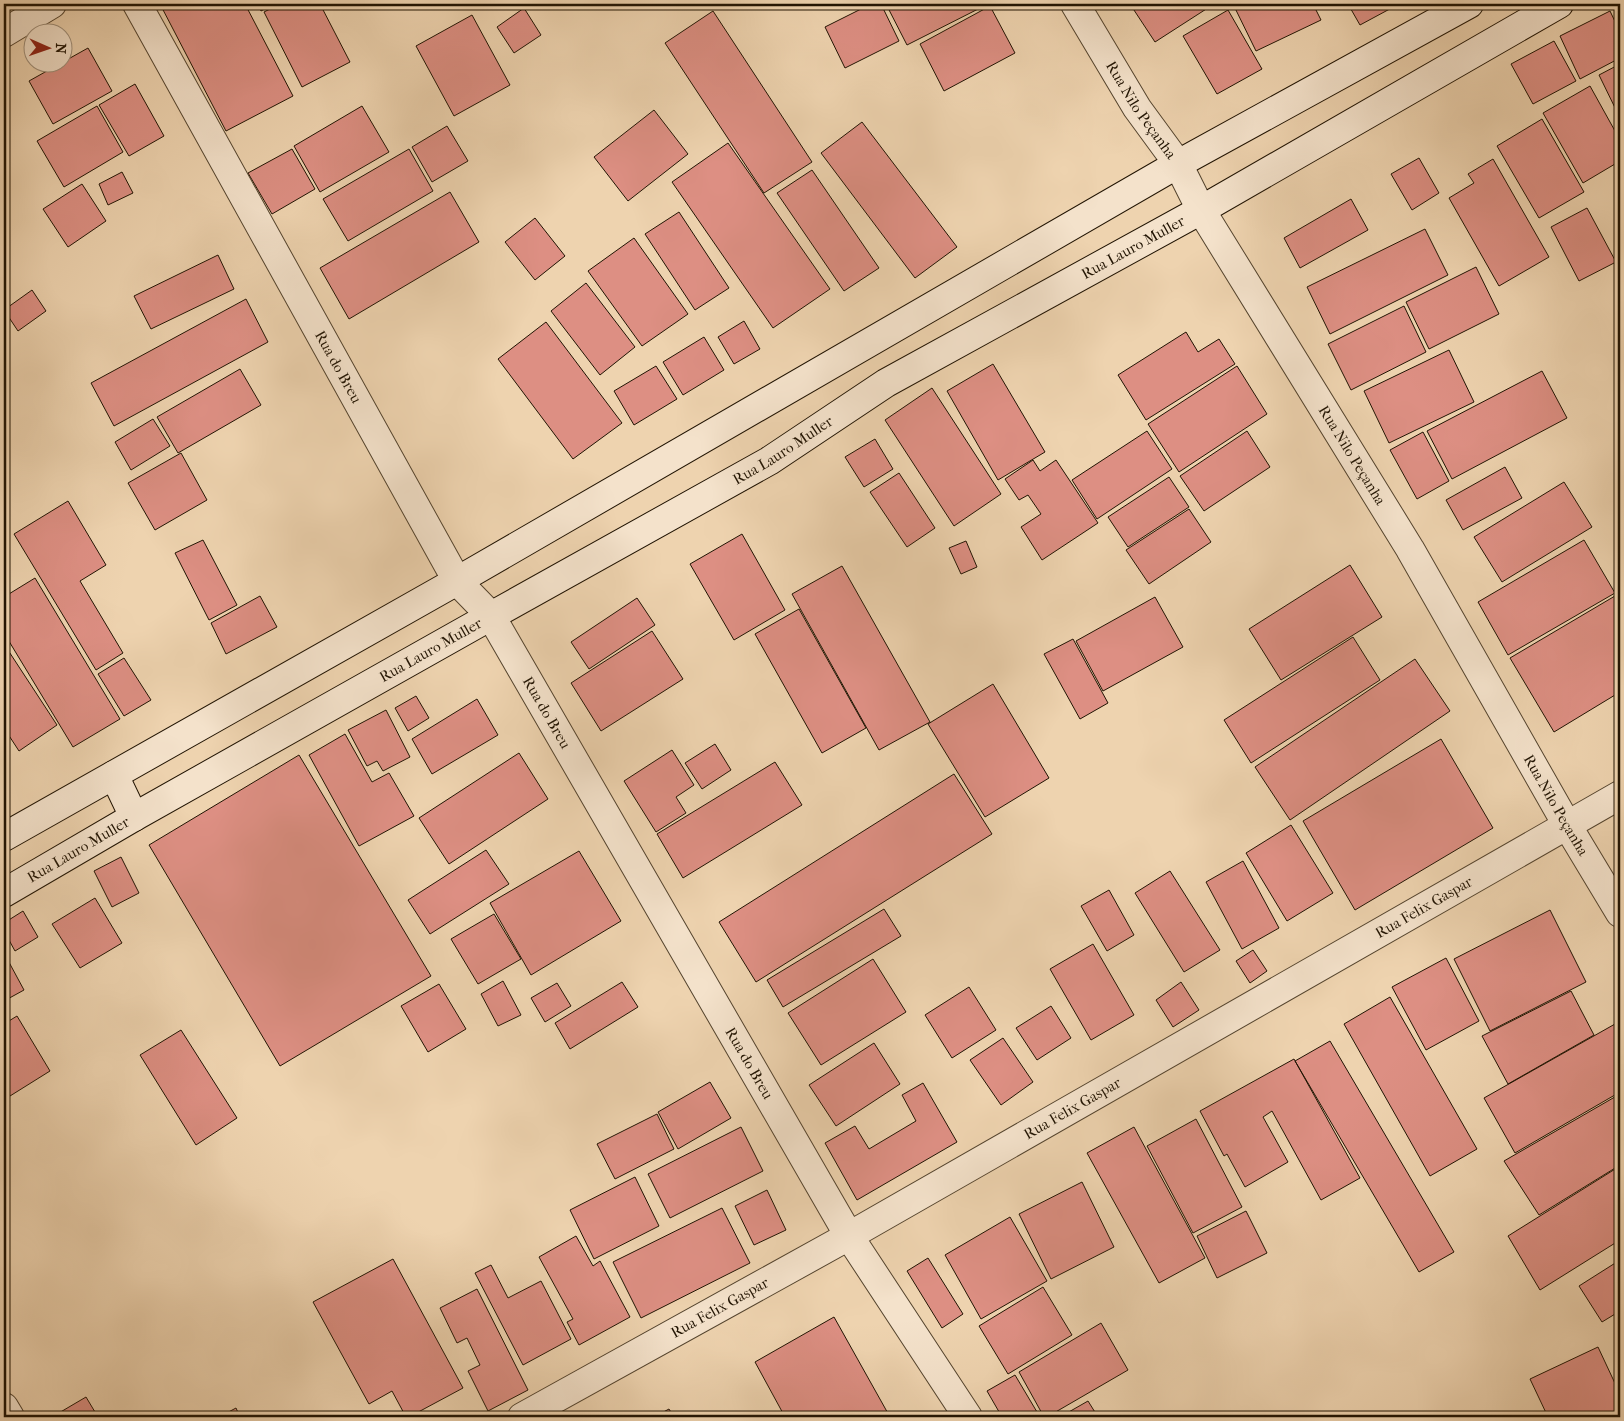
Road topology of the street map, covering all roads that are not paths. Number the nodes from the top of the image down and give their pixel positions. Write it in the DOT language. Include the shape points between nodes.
graph roads {
  1 [pos="52,4"];
  2 [pos="137,4"];
  3 [pos="1075,4"];
  4 [pos="1469,4"];
  5 [pos="1559,4"];
  6 [pos="4,33"];
  7 [pos="1178,164"];
  8 [pos="1201,210"];
  9 [pos="457,581"];
  10 [pos="491,616"];
  11 [pos="114,775"];
  12 [pos="1620,795"];
  13 [pos="134,817"];
  14 [pos="1567,825"];
  15 [pos="4,837"];
  16 [pos="4,893"];
  17 [pos="1620,913"];
  18 [pos="849,1236"];
  19 [pos="4,1407"];
  20 [pos="10,1417"];
  21 [pos="522,1417"];
  22 [pos="968,1417"];
  1 -- 6 [label="street"];
  2 -- 9 [label="street, Rua do Breu"];
  3 -- 7 [label="street, Rua Nilo Peçanha" via="1137,108"];
  4 -- 7 [label="street"];
  5 -- 8 [label="street, Rua Lauro Muller"];
  7 -- 8 [label="street, Rua Nilo Peçanha"];
  7 -- 9 [label="street"];
  8 -- 10 [label="street, Rua Lauro Muller" via="886,383 769,462"];
  8 -- 14 [label="street, Rua Nilo Peçanha" via="1410,549"];
  9 -- 10 [label="street, Rua do Breu"];
  9 -- 11 [label="street"];
  10 -- 13 [label="street, Rua Lauro Muller"];
  10 -- 18 [label="street, Rua do Breu"];
  11 -- 13 [label="street"];
  11 -- 15 [label="street"];
  12 -- 14 [label="street, Rua Felix Gaspar"];
  13 -- 16 [label="street, Rua Lauro Muller"];
  14 -- 17 [label="street, Rua Nilo Peçanha"];
  14 -- 18 [label="street, Rua Felix Gaspar"];
  18 -- 21 [label="street, Rua Felix Gaspar"];
  18 -- 22 [label="street, Rua do Breu"];
  19 -- 20 [label="street"];
}
